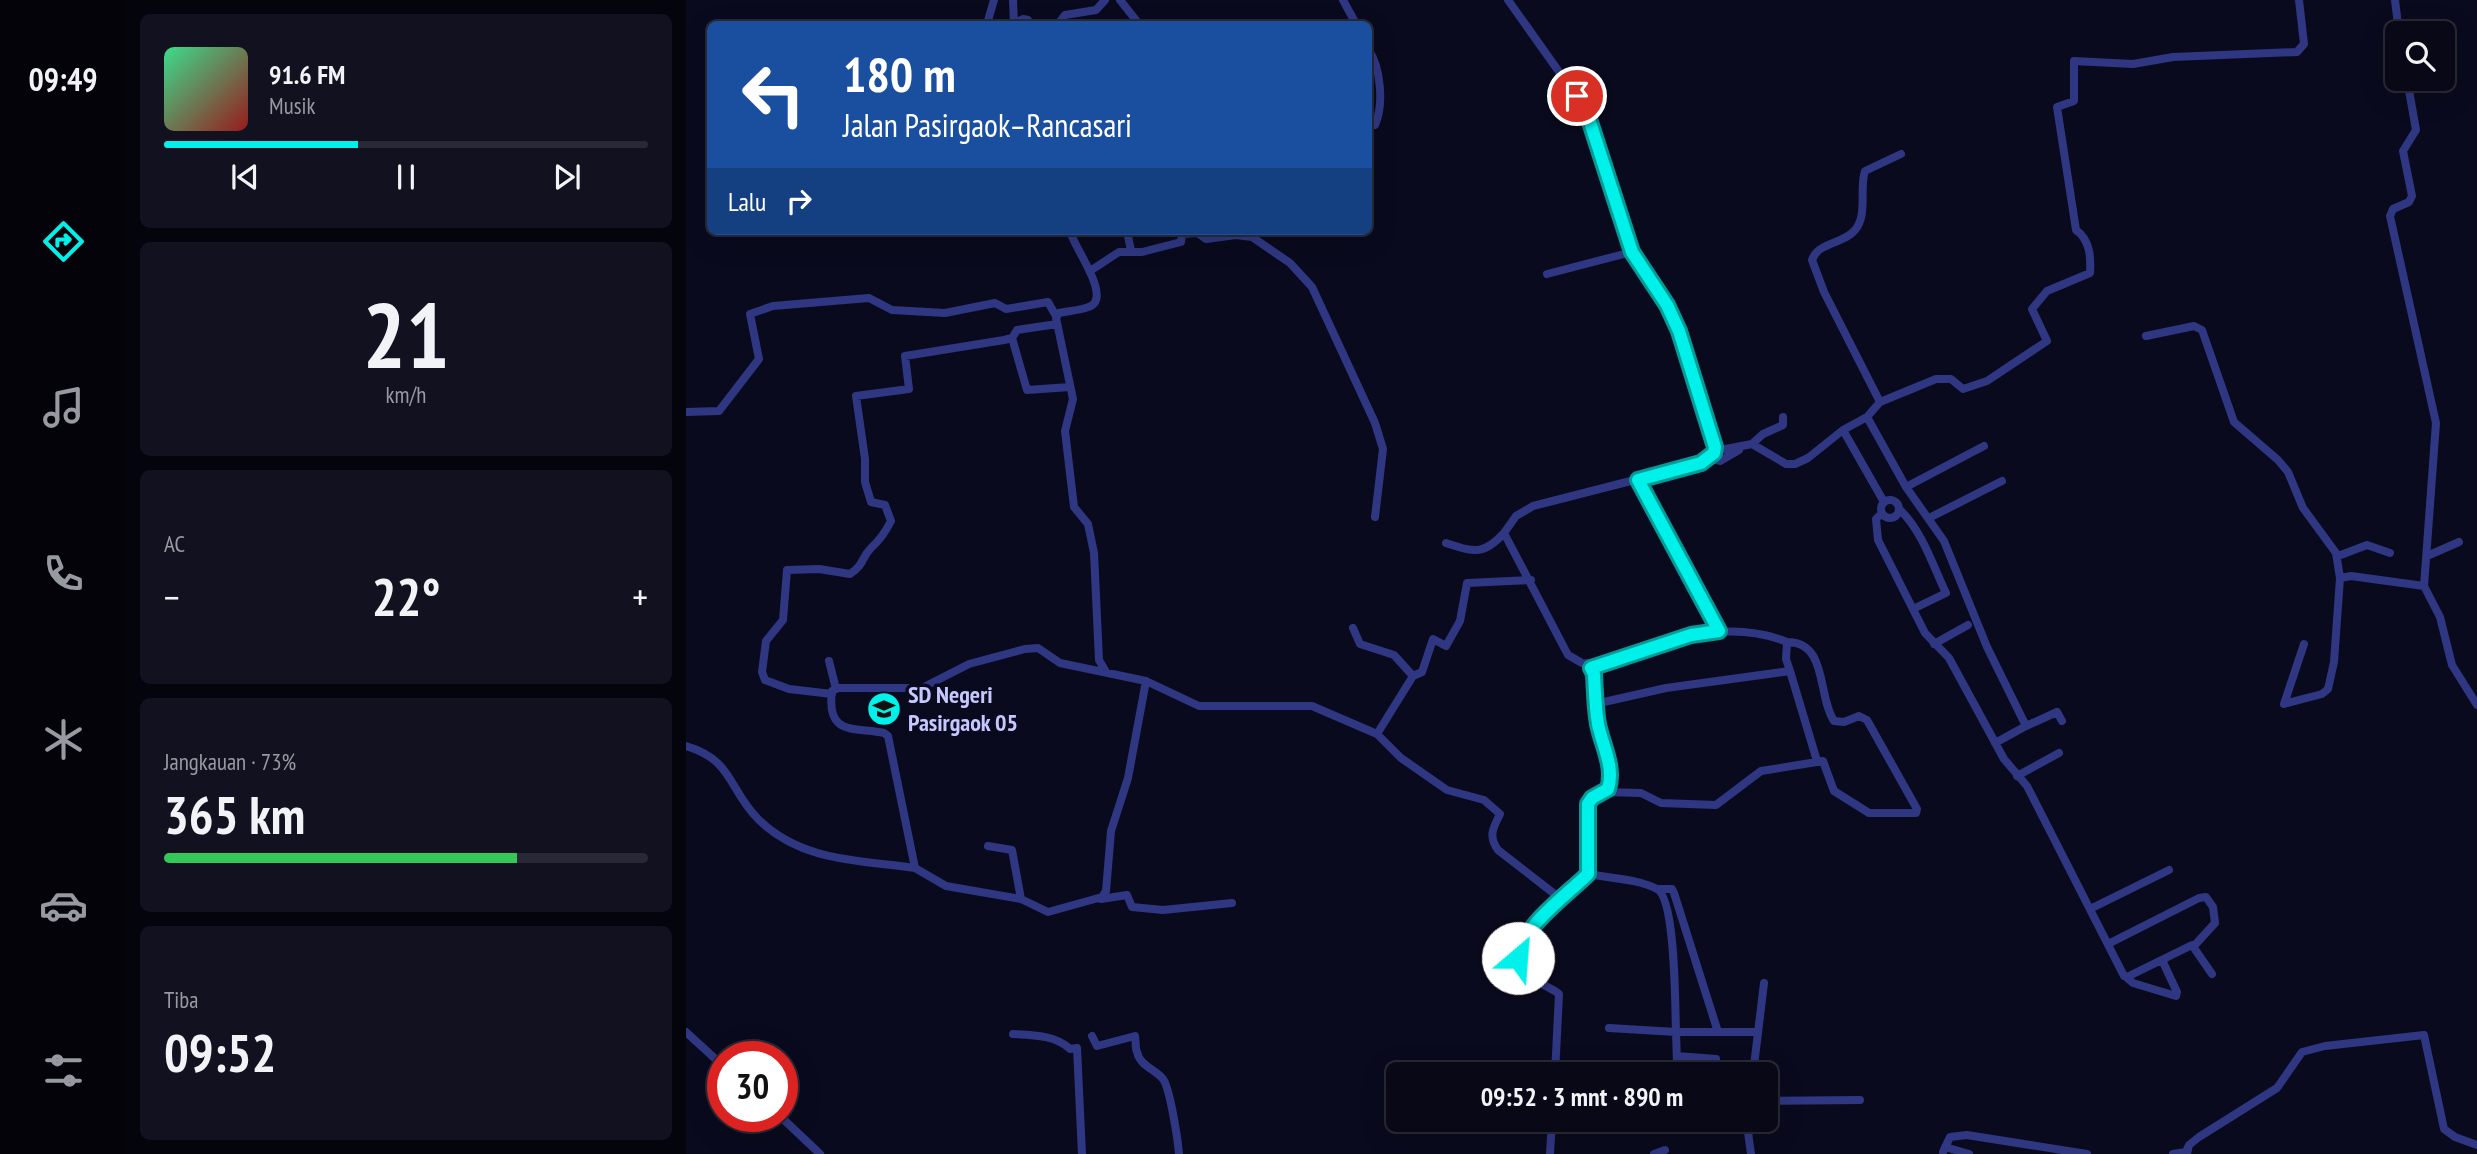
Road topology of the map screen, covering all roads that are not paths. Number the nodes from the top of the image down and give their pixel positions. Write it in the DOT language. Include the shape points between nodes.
graph roads {
  1 [pos="993,0"];
  2 [pos="1013,0"];
  3 [pos="1105,0"];
  4 [pos="1119,0"];
  5 [pos="1343,0"];
  6 [pos="1508,0"];
  7 [pos="2299,0"];
  8 [pos="2395,0"];
  9 [pos="989,21"];
  10 [pos="1014,21"];
  11 [pos="1060,21"];
  12 [pos="1136,21"];
  13 [pos="1354,21"];
  14 [pos="2398,21"];
  15 [pos="1372,59"];
  16 [pos="2409,91"];
  17 [pos="1372,126"];
  18 [pos="1901,154"];
  19 [pos="1072,235"];
  20 [pos="1128,235"];
  21 [pos="1181,235"];
  22 [pos="1201,235"];
  23 [pos="1247,235"];
  24 [pos="1247,235"];
  25 [pos="1261,235"];
  26 [pos="1262,243"];
  27 [pos="1131,251"];
  28 [pos="1632,252"];
  29 [pos="1090,271"];
  30 [pos="1548,274"];
  31 [pos="1056,320"];
  32 [pos="2146,335"];
  33 [pos="1012,338"];
  34 [pos="1070,387"];
  35 [pos="1880,402"];
  36 [pos="686,412"];
  37 [pos="1783,417"];
  38 [pos="1867,417"];
  39 [pos="1843,430"];
  40 [pos="1748,445"];
  41 [pos="1984,446"];
  42 [pos="1715,451"];
  43 [pos="1709,458"];
  44 [pos="1638,480"];
  45 [pos="2001,481"];
  46 [pos="1906,487"];
  47 [pos="1884,502"];
  48 [pos="1899,509"];
  49 [pos="1881,513"];
  50 [pos="1375,517"];
  51 [pos="1929,518"];
  52 [pos="1504,533"];
  53 [pos="2459,542"];
  54 [pos="1446,543"];
  55 [pos="2390,553"];
  56 [pos="2427,555"];
  57 [pos="2338,556"];
  58 [pos="2340,578"];
  59 [pos="1531,580"];
  60 [pos="2424,586"];
  61 [pos="1913,609"];
  62 [pos="1968,625"];
  63 [pos="1353,628"];
  64 [pos="1719,631"];
  65 [pos="1787,642"];
  66 [pos="1934,644"];
  67 [pos="2304,644"];
  68 [pos="830,661"];
  69 [pos="1596,664"];
  70 [pos="1790,671"];
  71 [pos="1106,672"];
  72 [pos="1413,676"];
  73 [pos="1146,681"];
  74 [pos="834,692"];
  75 [pos="1595,704"];
  76 [pos="2477,705"];
  77 [pos="2062,721"];
  78 [pos="2026,726"];
  79 [pos="1377,734"];
  80 [pos="1995,743"];
  81 [pos="686,746"];
  82 [pos="2059,753"];
  83 [pos="1817,761"];
  84 [pos="2017,776"];
  85 [pos="1605,792"];
  86 [pos="988,846"];
  87 [pos="915,868"];
  88 [pos="2169,870"];
  89 [pos="1588,874"];
  90 [pos="1657,889"];
  91 [pos="1021,899"];
  92 [pos="1561,899"];
  93 [pos="1094,901"];
  94 [pos="1232,903"];
  95 [pos="2090,909"];
  96 [pos="2108,944"];
  97 [pos="2194,946"];
  98 [pos="2162,960"];
  99 [pos="2212,974"];
  100 [pos="2125,976"];
  101 [pos="1764,983"];
  102 [pos="1609,1028"];
  103 [pos="686,1032"];
  104 [pos="1676,1032"];
  105 [pos="1718,1032"];
  106 [pos="1756,1032"];
  107 [pos="1013,1034"];
  108 [pos="1091,1035"];
  109 [pos="707,1051"];
  110 [pos="1677,1056"];
  111 [pos="1556,1062"];
  112 [pos="1676,1062"];
  113 [pos="1716,1062"];
  114 [pos="1754,1062"];
  115 [pos="1860,1100"];
  116 [pos="1778,1101"];
  117 [pos="797,1132"];
  118 [pos="1551,1132"];
  119 [pos="1748,1132"];
  120 [pos="2477,1145"];
  121 [pos="1665,1150"];
  122 [pos="2188,1150"];
  123 [pos="820,1154"];
  124 [pos="1082,1154"];
  125 [pos="1179,1154"];
  126 [pos="1550,1154"];
  127 [pos="1654,1154"];
  128 [pos="1751,1154"];
  129 [pos="1969,1154"];
  130 [pos="2087,1154"];
  131 [pos="2173,1154"];
  1 -- 9 [label="street"];
  2 -- 10 [label="street"];
  3 -- 11 [label="street" via="1096,10 1065,15"];
  4 -- 12 [label="street"];
  5 -- 13 [label="street"];
  6 -- 28 [label="street" via="1584,107"];
  7 -- 35 [label="street" via="2304,41 2299,51 2173,57 2133,64 2074,61 2074,101 2057,107 2076,230 2083,235 2091,258 2090,273 2047,290 2032,309 2047,341 1987,381 1963,389 1951,379 1936,379"];
  8 -- 14 [label="street"];
  15 -- 17 [label="street" via="1378,73 1379,105 1376,125"];
  16 -- 56 [label="street" via="2416,130 2403,151 2412,196 2390,216 2436,423"];
  18 -- 35 [label="street" via="1865,171 1857,227 1822,248 1812,260"];
  19 -- 29 [label="street"];
  20 -- 27 [label="street"];
  21 -- 27 [label="street" via="1181,243"];
  22 -- 23 [label="street" via="1206,239"];
  24 -- 26 [label="street"];
  25 -- 26 [label="street"];
  26 -- 50 [label="street" via="1290,262 1312,287 1375,423 1383,449"];
  27 -- 29 [label="street" via="1119,252"];
  28 -- 30 [label="street"];
  28 -- 42 [label="street" via="1675,322"];
  29 -- 31 [label="street" via="1096,283 1094,304 1059,313"];
  31 -- 33 [label="street" via="1017,330"];
  31 -- 34 [label="street"];
  31 -- 36 [label="street" via="1048,302 1006,309 995,303 945,313 891,310 869,298 773,306 750,314 759,359 719,411"];
  32 -- 57 [label="street" via="2194,326 2202,330 2234,422 2286,469 2303,508"];
  33 -- 34 [label="street" via="1027,390"];
  33 -- 74 [label="street" via="905,356 909,389 856,396 865,482 871,502 885,505 891,521 862,566 850,574 787,570 783,620 766,641 762,671 765,680 776,686"];
  34 -- 71 [label="street" via="1073,402 1065,431 1071,485 1075,509 1088,524 1094,553 1099,660"];
  35 -- 38 [label="street"];
  37 -- 40 [label="street" via="1783,425"];
  38 -- 39 [label="street"];
  38 -- 46 [label="street"];
  39 -- 40 [label="street" via="1795,464"];
  39 -- 47 [label="street"];
  40 -- 42 [label="street"];
  40 -- 43 [label="street" via="1720,461"];
  41 -- 46 [label="street"];
  42 -- 43 [label="street"];
  43 -- 44 [label="street"];
  44 -- 52 [label="street" via="1533,506 1516,516"];
  44 -- 64 [label="street"];
  45 -- 51 [label="street"];
  46 -- 51 [label="street"];
  47 -- 48 [label="street" via="1892,500"];
  47 -- 49 [label="street"];
  48 -- 49 [label="street" via="1892,518"];
  48 -- 61 [label="street" via="1917,532 1947,593"];
  49 -- 61 [label="street" via="1876,519 1878,540"];
  51 -- 78 [label="street" via="1944,541 1987,647"];
  52 -- 54 [label="street" via="1480,551"];
  52 -- 59 [label="street"];
  53 -- 56 [label="street"];
  55 -- 57 [label="street" via="2367,545"];
  56 -- 60 [label="street"];
  57 -- 58 [label="street"];
  58 -- 60 [label="street"];
  58 -- 67 [label="street" via="2328,689 2284,704"];
  59 -- 69 [label="street" via="1568,655"];
  59 -- 72 [label="street" via="1467,583 1460,621 1446,646 1433,639 1422,672"];
  60 -- 76 [label="street" via="2440,617 2456,673"];
  61 -- 66 [label="street"];
  62 -- 66 [label="street"];
  63 -- 72 [label="street" via="1360,644 1394,655"];
  64 -- 65 [label="street"];
  64 -- 69 [label="street"];
  65 -- 70 [label="street"];
  65 -- 83 [label="street" via="1803,644 1814,654 1834,721 1859,716 1867,720 1917,811 1871,814 1835,792 1825,762"];
  66 -- 80 [label="street" via="1954,665"];
  68 -- 74 [label="street"];
  69 -- 75 [label="street" via="1591,668"];
  70 -- 75 [label="street" via="1666,688"];
  70 -- 83 [label="street"];
  71 -- 73 [label="street"];
  71 -- 74 [label="street" via="1055,661 1032,648 965,665 922,688"];
  72 -- 79 [label="street"];
  73 -- 79 [label="street" via="1203,706 1312,706"];
  73 -- 93 [label="street" via="1128,778 1112,823 1106,891"];
  74 -- 87 [label="street" via="839,725 888,736"];
  75 -- 85 [label="street" via="1610,769 1610,786"];
  77 -- 78 [label="street" via="2057,712"];
  78 -- 80 [label="street"];
  79 -- 92 [label="street" via="1401,758 1447,790 1484,800 1500,814 1492,831 1498,850"];
  80 -- 84 [label="street"];
  81 -- 87 [label="street" via="719,761 759,820 800,848 836,858"];
  82 -- 84 [label="street"];
  83 -- 85 [label="street" via="1761,771 1717,805 1661,803 1641,793"];
  84 -- 95 [label="street" via="2027,786"];
  85 -- 89 [label="street" via="1588,804"];
  86 -- 91 [label="street" via="1012,850"];
  87 -- 91 [label="street" via="946,886"];
  88 -- 95 [label="street"];
  89 -- 90 [label="street"];
  89 -- 92 [label="street"];
  90 -- 104 [label="street" via="1665,898 1671,935"];
  90 -- 105 [label="street" via="1669,888 1674,893"];
  91 -- 93 [label="street" via="1049,912"];
  92 -- 111 [label="street" via="1522,943 1518,958 1524,972 1559,994"];
  93 -- 94 [label="street" via="1127,895 1132,907 1163,910"];
  95 -- 96 [label="street"];
  96 -- 97 [label="street" via="2204,897 2213,907 2215,923"];
  96 -- 100 [label="street"];
  97 -- 98 [label="street"];
  97 -- 99 [label="street"];
  98 -- 100 [label="street"];
  98 -- 100 [label="street" via="2176,996 2129,982"];
  101 -- 106 [label="street"];
  102 -- 104 [label="street"];
  103 -- 109 [label="street"];
  104 -- 105 [label="street"];
  104 -- 110 [label="street"];
  105 -- 106 [label="street"];
  106 -- 114 [label="street"];
  107 -- 124 [label="street" via="1077,1048"];
  108 -- 125 [label="street" via="1097,1046 1135,1036 1140,1058 1164,1080 1169,1093"];
  110 -- 112 [label="street"];
  110 -- 113 [label="street"];
  115 -- 116 [label="street"];
  117 -- 123 [label="street"];
  118 -- 126 [label="street"];
  119 -- 128 [label="street"];
  120 -- 122 [label="street" via="2444,1129 2424,1035 2302,1052 2277,1088 2199,1137"];
  121 -- 127 [label="street"];
  122 -- 131 [label="street"];
  129 -- 130 [label="street" via="1944,1149 1950,1137 1967,1135"];
}
